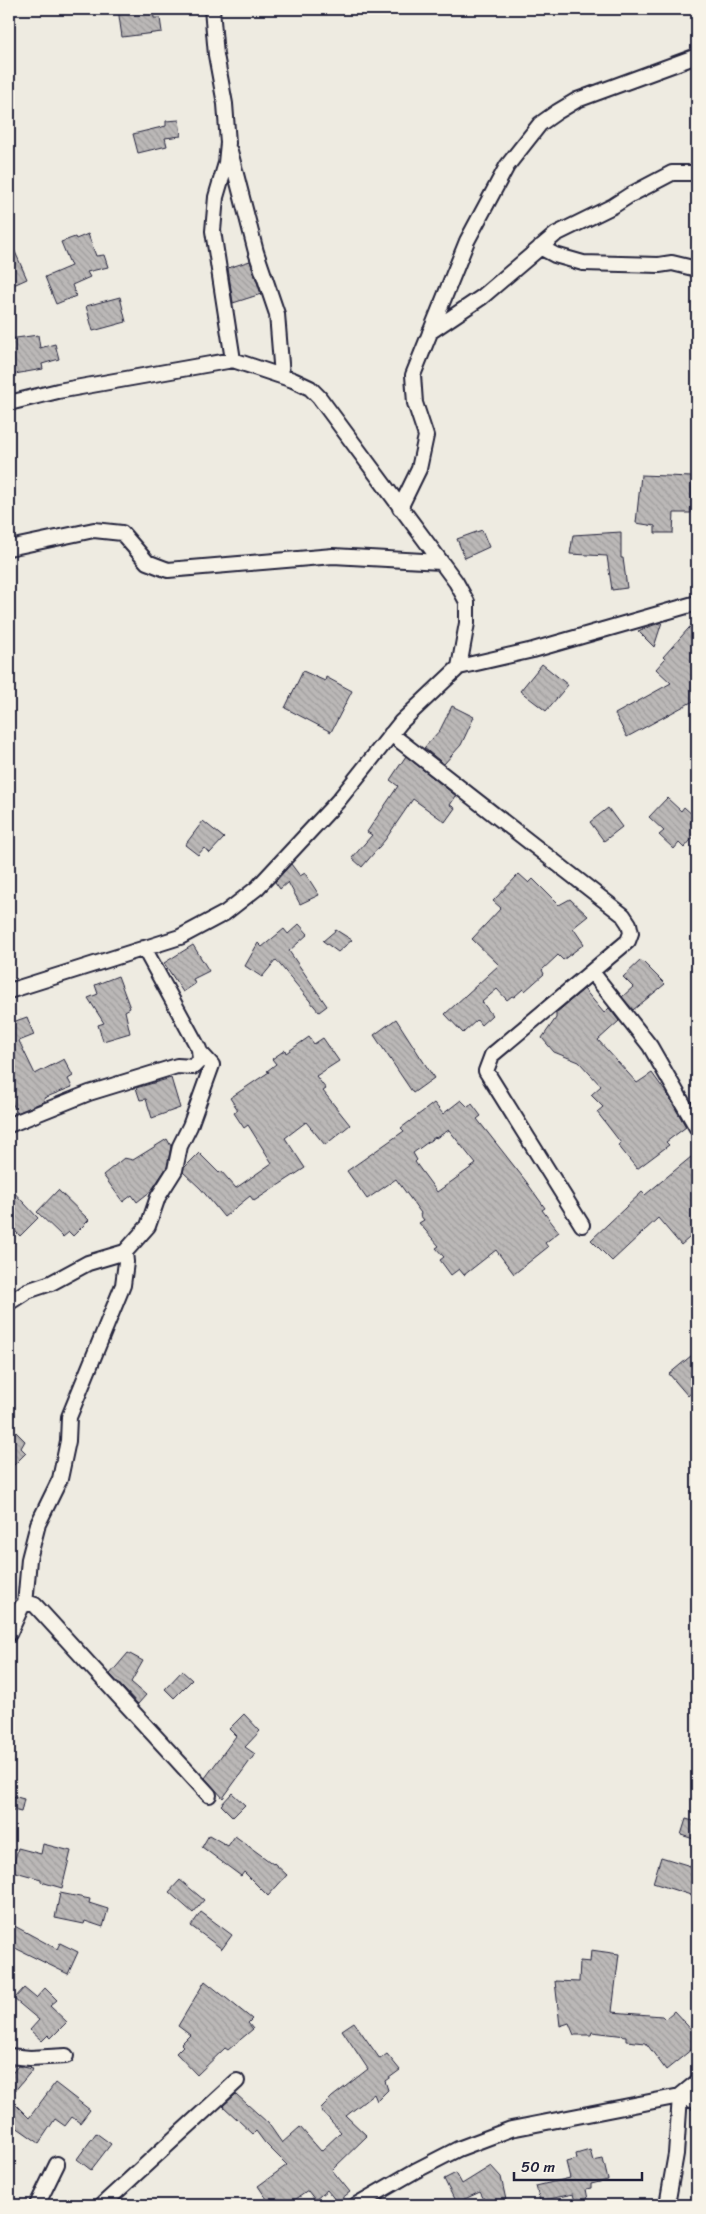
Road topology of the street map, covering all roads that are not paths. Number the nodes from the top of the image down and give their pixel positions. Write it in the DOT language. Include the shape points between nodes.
graph roads {
  1 [pos="212,9"];
  2 [pos="697,56"];
  3 [pos="228,143"];
  4 [pos="697,173"];
  5 [pos="540,247"];
  6 [pos="697,269"];
  7 [pos="430,332"];
  8 [pos="233,360"];
  9 [pos="282,376"];
  10 [pos="9,403"];
  11 [pos="400,508"];
  12 [pos="9,548"];
  13 [pos="441,562"];
  14 [pos="697,603"];
  15 [pos="459,667"];
  16 [pos="392,734"];
  17 [pos="144,948"];
  18 [pos="592,972"];
  19 [pos="9,991"];
  20 [pos="200,1052"];
  21 [pos="9,1125"];
  22 [pos="697,1128"];
  23 [pos="582,1225"];
  24 [pos="125,1252"];
  25 [pos="10,1302"];
  26 [pos="25,1605"];
  27 [pos="9,1634"];
  28 [pos="209,1795"];
  29 [pos="9,2056"];
  30 [pos="66,2056"];
  31 [pos="237,2081"];
  32 [pos="697,2082"];
  33 [pos="680,2096"];
  34 [pos="697,2102"];
  35 [pos="57,2164"];
  36 [pos="37,2205"];
  37 [pos="102,2205"];
  38 [pos="356,2205"];
  39 [pos="667,2205"];
  1 -- 3 [label="street"];
  2 -- 7 [label="street" via="577,100 540,124 507,166 467,241"];
  3 -- 8 [label="street" via="216,198 213,231"];
  3 -- 9 [label="street" via="256,252 277,314"];
  4 -- 5 [label="street" via="672,173 556,234"];
  5 -- 6 [label="street" via="583,263 672,263"];
  5 -- 7 [label="street" via="482,297"];
  7 -- 11 [label="street" via="412,375 414,403 426,436 419,469"];
  8 -- 9 [label="street"];
  8 -- 10 [label="street" via="58,391"];
  9 -- 11 [label="street" via="310,388 319,396"];
  11 -- 13 [label="street"];
  12 -- 13 [label="street" via="94,530 122,533 147,562 168,570 332,556"];
  13 -- 15 [label="street" via="467,602 467,623"];
  14 -- 15 [label="street" via="533,650"];
  15 -- 16 [label="street"];
  16 -- 17 [label="street" via="338,801 258,888 225,913 180,937"];
  16 -- 18 [label="street" via="629,924 631,933 628,941"];
  17 -- 19 [label="street"];
  17 -- 20 [label="street"];
  18 -- 22 [label="street" via="650,1046"];
  18 -- 23 [label="street" via="492,1055 486,1071"];
  20 -- 21 [label="street" via="198,1064 193,1067 177,1066 89,1092"];
  20 -- 24 [label="street" via="212,1065 180,1146 175,1170 158,1197 148,1226"];
  24 -- 25 [label="street" via="88,1263"];
  24 -- 26 [label="street" via="123,1285 69,1417 60,1480 38,1524 29,1559"];
  26 -- 27 [label="street" via="16,1614"];
  26 -- 28 [label="street" via="35,1605"];
  29 -- 30 [label="street"];
  31 -- 37 [label="street"];
  32 -- 33 [label="street"];
  33 -- 34 [label="street"];
  33 -- 38 [label="street" via="511,2129 458,2149"];
  33 -- 39 [label="street" via="676,2154"];
  35 -- 36 [label="street"];
}
